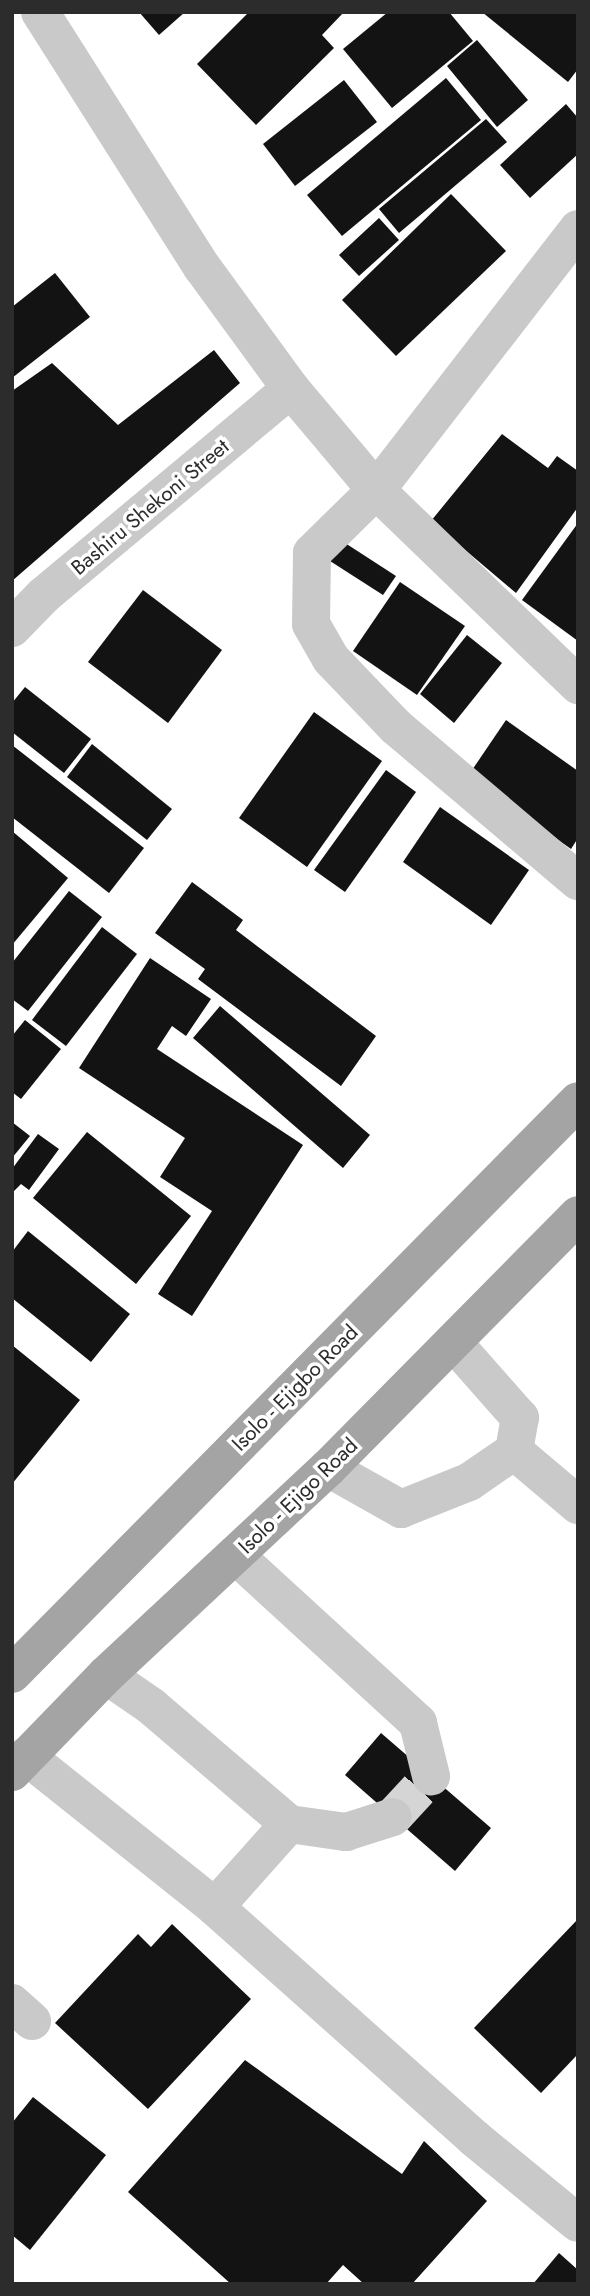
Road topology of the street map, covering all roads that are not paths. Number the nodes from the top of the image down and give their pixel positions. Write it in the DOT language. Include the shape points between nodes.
graph roads {
  1 [pos="40,12"];
  2 [pos="578,229"];
  3 [pos="291,389"];
  4 [pos="376,490"];
  5 [pos="12,628"];
  6 [pos="578,685"];
  7 [pos="578,881"];
  8 [pos="578,1101"];
  9 [pos="578,1215"];
  10 [pos="453,1342"];
  11 [pos="514,1451"];
  12 [pos="328,1468"];
  13 [pos="578,1505"];
  14 [pos="236,1556"];
  15 [pos="12,1674"];
  16 [pos="106,1675"];
  17 [pos="19,1764"];
  18 [pos="431,1776"];
  19 [pos="393,1817"];
  20 [pos="289,1824"];
  21 [pos="215,1907"];
  22 [pos="578,2222"];
  1 -- 3 [label="street" via="202,267"];
  2 -- 4 [label="street"];
  3 -- 4 [label="street"];
  3 -- 5 [label="street, Bashiru Shekoni Street" via="43,596"];
  4 -- 6 [label="street"];
  4 -- 7 [label="street" via="312,553 311,624 331,659 394,726"];
  8 -- 15 [label="main road, Isolo - Ejigbo Road"];
  9 -- 10 [label="main road, Isolo - Ejigo Road"];
  10 -- 11 [label="street" via="520,1418"];
  10 -- 12 [label="main road, Isolo - Ejigo Road"];
  11 -- 12 [label="street" via="469,1482 401,1509"];
  11 -- 13 [label="street"];
  12 -- 14 [label="main road, Isolo - Ejigo Road"];
  14 -- 16 [label="main road, Isolo - Ejigo Road"];
  14 -- 18 [label="street" via="418,1723"];
  16 -- 17 [label="main road, Isolo - Ejigo Road"];
  16 -- 20 [label="street" via="151,1706"];
  17 -- 21 [label="street"];
  19 -- 20 [label="street" via="346,1832"];
  20 -- 21 [label="street"];
  21 -- 22 [label="street" via="474,2138"];
}
